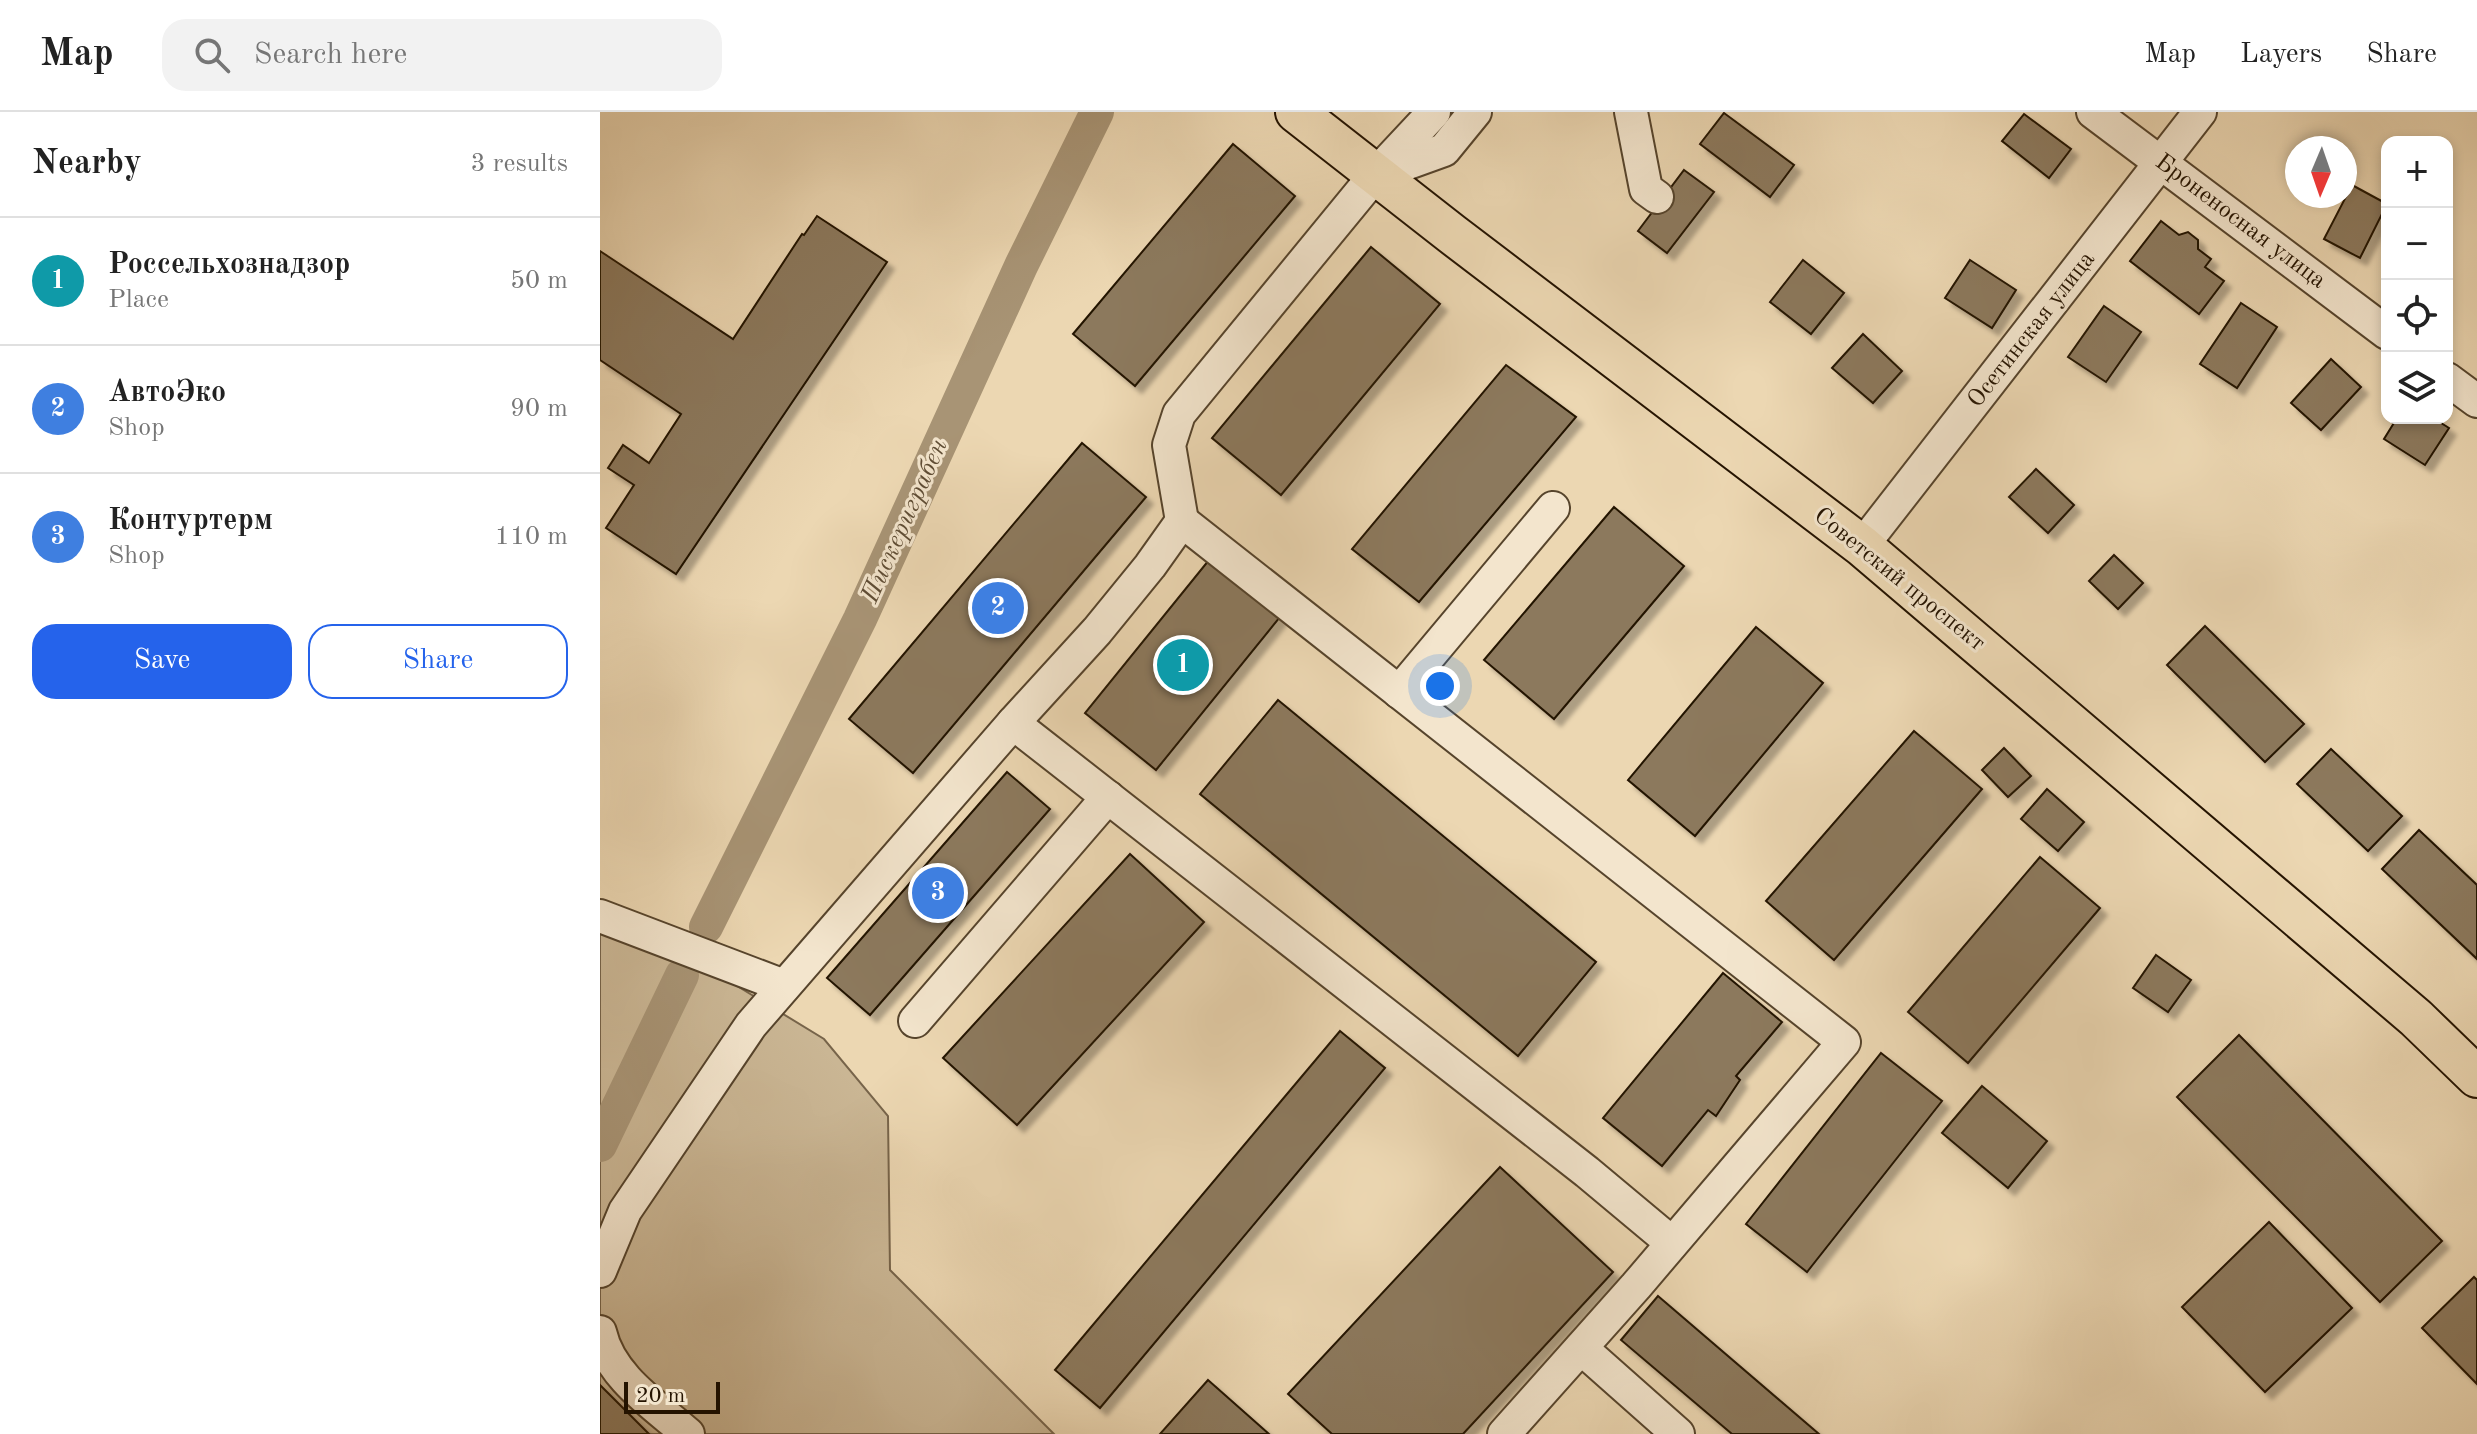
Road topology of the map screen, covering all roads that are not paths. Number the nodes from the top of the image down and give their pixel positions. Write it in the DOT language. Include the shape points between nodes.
graph roads {
  1 [pos="1296,112"];
  2 [pos="1434,112"];
  3 [pos="1475,112"];
  4 [pos="1631,112"];
  5 [pos="2093,112"];
  6 [pos="2200,112"];
  7 [pos="2162,163"];
  8 [pos="1376,174"];
  9 [pos="1657,197"];
  10 [pos="2381,328"];
  11 [pos="2453,383"];
  12 [pos="2477,401"];
  13 [pos="1553,508"];
  14 [pos="1182,521"];
  15 [pos="1862,546"];
  16 [pos="1399,692"];
  17 [pos="1013,723"];
  18 [pos="1108,797"];
  19 [pos="600,916"];
  20 [pos="784,986"];
  21 [pos="915,1021"];
  22 [pos="2477,1077"];
  23 [pos="1672,1243"];
  24 [pos="600,1271"];
  25 [pos="600,1332"];
  26 [pos="1581,1348"];
  27 [pos="688,1434"];
  28 [pos="1504,1434"];
  29 [pos="1678,1434"];
  1 -- 8 [label="main road, Советский проспект"];
  2 -- 8 [label="street"];
  3 -- 8 [label="street" via="1444,150"];
  4 -- 9 [label="street" via="1646,189"];
  5 -- 7 [label="street, Броненосная улица"];
  6 -- 7 [label="street, Осетинская улица"];
  7 -- 10 [label="street, Броненосная улица"];
  7 -- 15 [label="street, Осетинская улица"];
  8 -- 14 [label="street" via="1179,414 1169,445"];
  8 -- 15 [label="main road, Советский проспект"];
  11 -- 12 [label="street"];
  13 -- 16 [label="street"];
  14 -- 16 [label="street"];
  14 -- 17 [label="street" via="1097,631"];
  15 -- 22 [label="main road, Советский проспект" via="2416,1018"];
  16 -- 23 [label="street" via="1844,1042"];
  17 -- 18 [label="street"];
  17 -- 20 [label="street"];
  18 -- 21 [label="street"];
  18 -- 23 [label="street"];
  19 -- 20 [label="street"];
  20 -- 24 [label="street" via="751,1025 625,1211"];
  23 -- 26 [label="street"];
  25 -- 27 [label="street" via="617,1371"];
  26 -- 28 [label="street"];
  26 -- 29 [label="street"];
}
